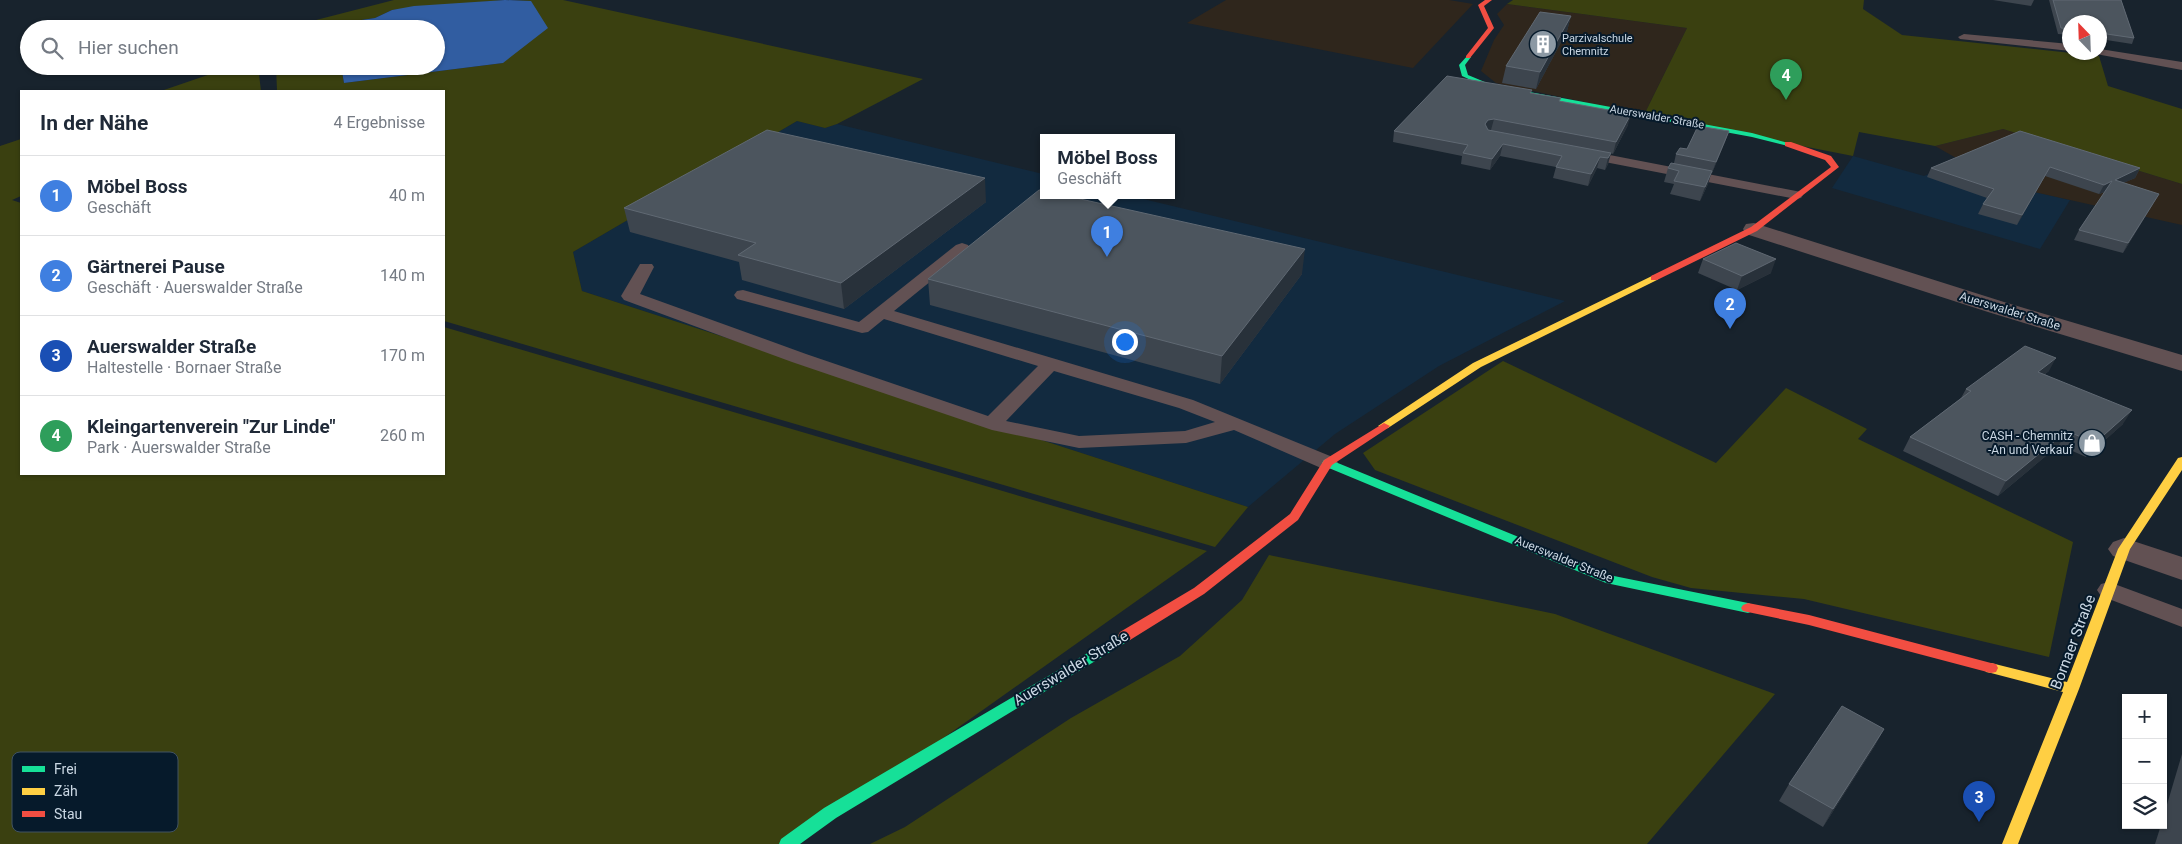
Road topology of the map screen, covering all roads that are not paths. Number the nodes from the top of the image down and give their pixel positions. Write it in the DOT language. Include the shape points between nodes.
graph roads {
  1 [pos="1489,0"];
  2 [pos="1964,38"];
  3 [pos="2062,47"];
  4 [pos="2107,53"];
  5 [pos="2182,66"];
  6 [pos="1568,151"];
  7 [pos="1796,195"];
  8 [pos="1754,230"];
  9 [pos="962,248"];
  10 [pos="646,267"];
  11 [pos="743,295"];
  12 [pos="881,313"];
  13 [pos="2182,363"];
  14 [pos="1050,364"];
  15 [pos="1235,423"];
  16 [pos="992,424"];
  17 [pos="2182,461"];
  18 [pos="1328,463"];
  19 [pos="2124,549"];
  20 [pos="2182,570"];
  21 [pos="2109,590"];
  22 [pos="2182,618"];
  23 [pos="2072,689"];
  24 [pos="787,844"];
  25 [pos="2010,844"];
  1 -- 7 [label="street, Auerswalder Straße" via="1481,5 1491,28 1462,65 1465,76 1490,87 1752,135 1828,158 1835,167"];
  2 -- 3 [label="lane"];
  4 -- 5 [label="lane"];
  6 -- 7 [label="lane"];
  7 -- 8 [label="street, Auerswalder Straße"];
  8 -- 13 [label="street, Auerswalder Straße"];
  8 -- 18 [label="street, Auerswalder Straße" via="1477,365"];
  9 -- 12 [label="lane"];
  10 -- 16 [label="lane" via="630,296"];
  11 -- 12 [label="lane" via="862,328"];
  12 -- 14 [label="lane"];
  14 -- 15 [label="lane" via="1186,404"];
  14 -- 16 [label="lane"];
  15 -- 16 [label="lane" via="1186,437 1079,442"];
  15 -- 18 [label="lane"];
  17 -- 19 [label="street, Bornaer Straße"];
  18 -- 23 [label="street, Auerswalder Straße" via="1611,580 1809,620"];
  18 -- 24 [label="street, Auerswalder Straße" via="1294,517 1199,591 830,813"];
  19 -- 20 [label="street"];
  19 -- 21 [label="street, Bornaer Straße"];
  21 -- 22 [label="lane"];
  21 -- 23 [label="street, Bornaer Straße"];
  23 -- 25 [label="street, Bornaer Straße"];
}
